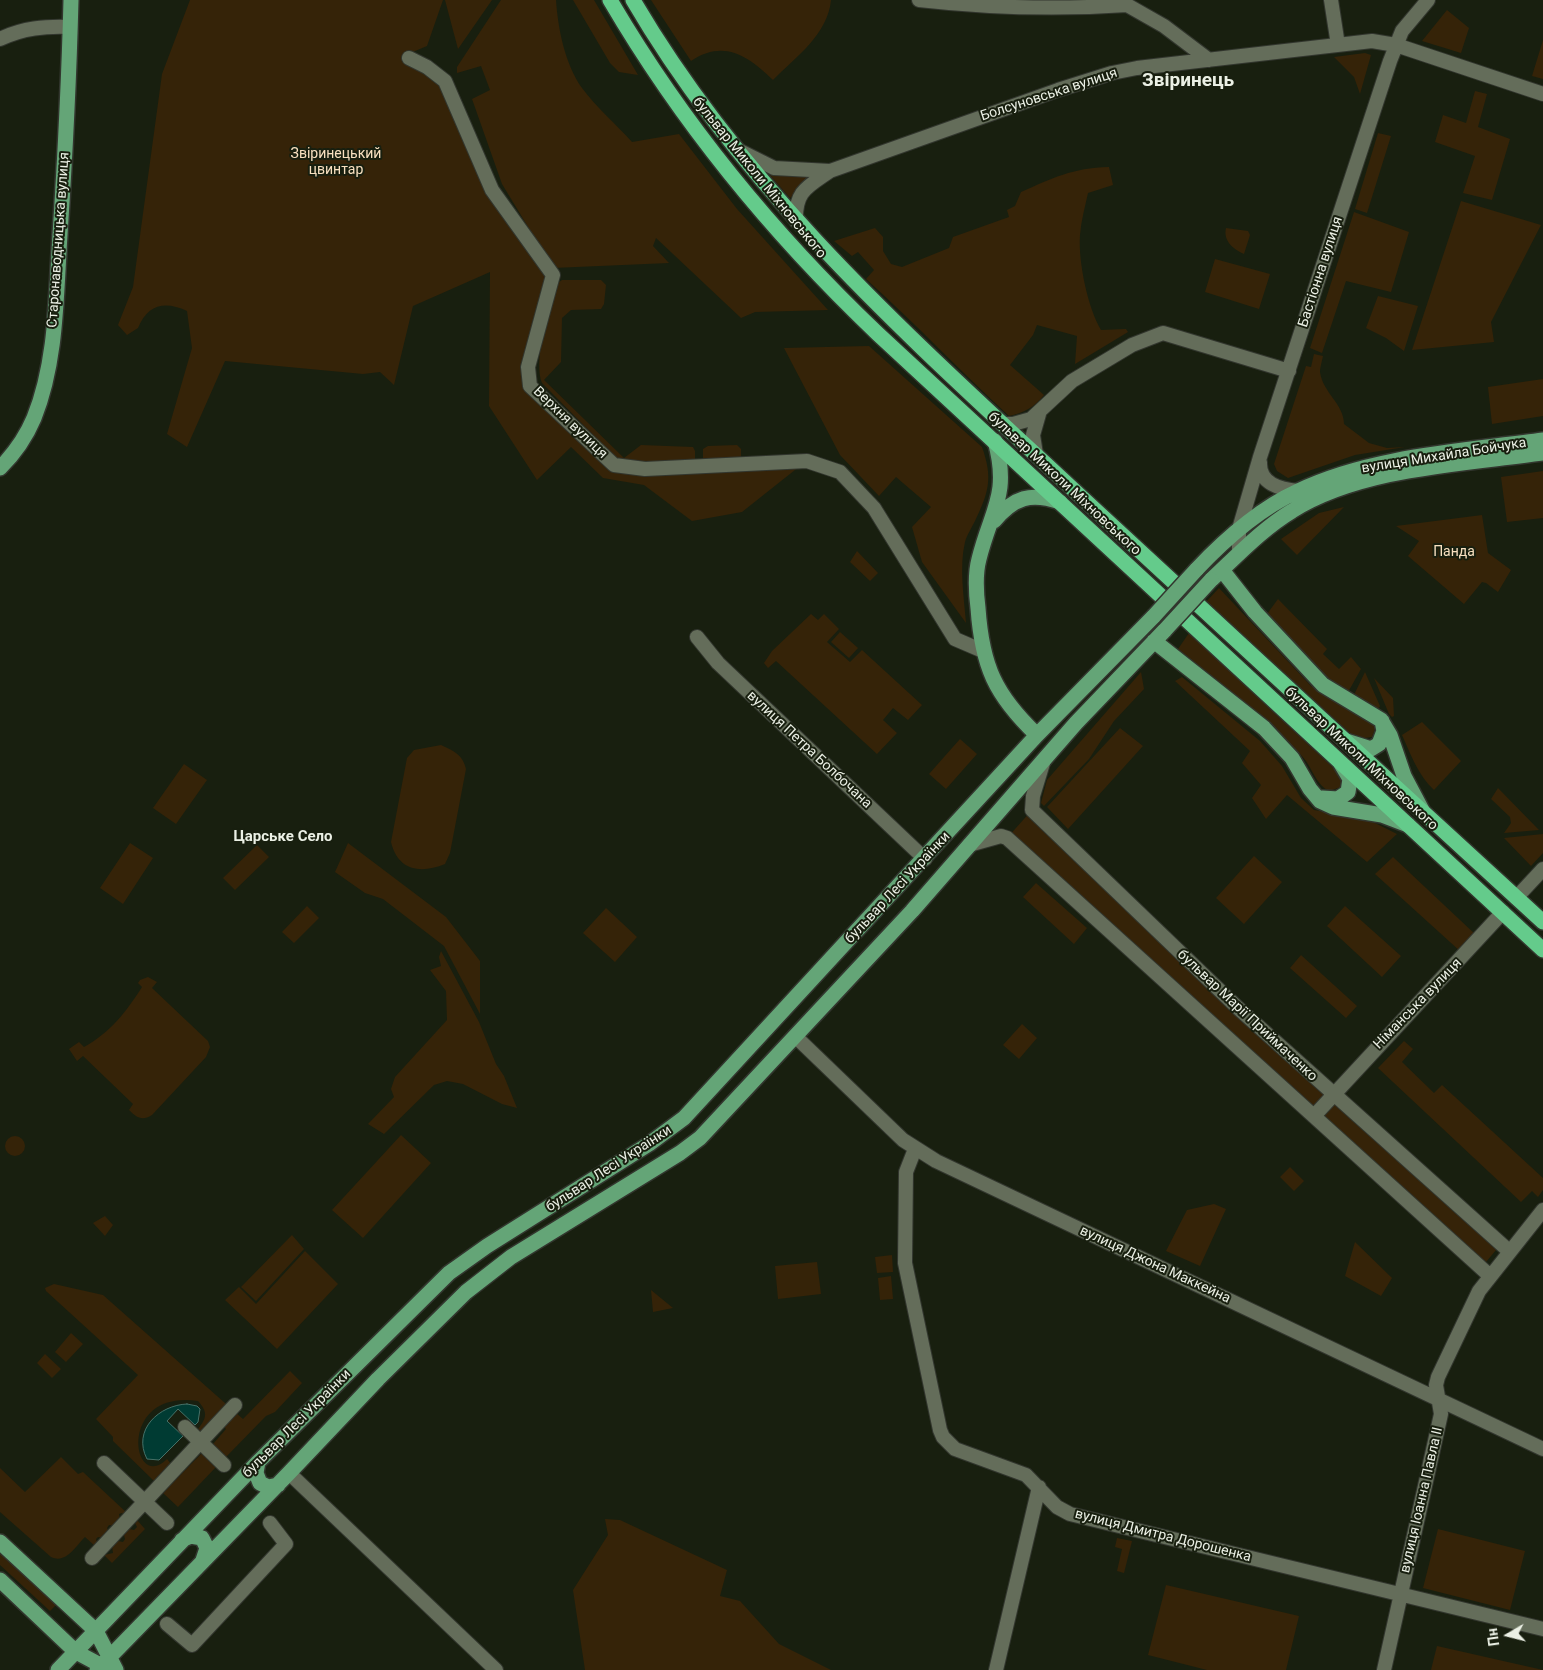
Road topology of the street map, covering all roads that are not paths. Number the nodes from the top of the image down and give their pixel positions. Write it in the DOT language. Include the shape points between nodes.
graph roads {
  1 [pos="71,0"];
  2 [pos="610,0"];
  3 [pos="633,0"];
  4 [pos="919,0"];
  5 [pos="1331,0"];
  6 [pos="1428,0"];
  7 [pos="1125,2"];
  8 [pos="70,28"];
  9 [pos="0,39"];
  10 [pos="1338,45"];
  11 [pos="1396,45"];
  12 [pos="409,58"];
  13 [pos="1210,60"];
  14 [pos="1543,94"];
  15 [pos="737,149"];
  16 [pos="830,171"];
  17 [pos="796,221"];
  18 [pos="1289,371"];
  19 [pos="1039,414"];
  20 [pos="1004,424"];
  21 [pos="1543,440"];
  22 [pos="995,441"];
  23 [pos="1543,453"];
  24 [pos="1036,454"];
  25 [pos="1260,457"];
  26 [pos="0,468"];
  27 [pos="1298,491"];
  28 [pos="1060,502"];
  29 [pos="991,524"];
  30 [pos="1239,529"];
  31 [pos="1239,554"];
  32 [pos="1216,575"];
  33 [pos="1154,616"];
  34 [pos="1159,635"];
  35 [pos="697,637"];
  36 [pos="1122,650"];
  37 [pos="983,651"];
  38 [pos="1134,663"];
  39 [pos="1381,720"];
  40 [pos="1037,735"];
  41 [pos="1344,740"];
  42 [pos="1045,758"];
  43 [pos="1337,759"];
  44 [pos="1315,795"];
  45 [pos="1424,814"];
  46 [pos="1409,826"];
  47 [pos="969,845"];
  48 [pos="924,859"];
  49 [pos="1543,869"];
  50 [pos="1516,898"];
  51 [pos="1503,912"];
  52 [pos="1543,922"];
  53 [pos="1543,950"];
  54 [pos="777,1018"];
  55 [pos="796,1037"];
  56 [pos="1332,1094"];
  57 [pos="1314,1116"];
  58 [pos="916,1149"];
  59 [pos="1543,1210"];
  60 [pos="1509,1251"];
  61 [pos="1489,1276"];
  62 [pos="1438,1399"];
  63 [pos="235,1405"];
  64 [pos="185,1427"];
  65 [pos="201,1443"];
  66 [pos="1543,1449"];
  67 [pos="258,1462"];
  68 [pos="104,1463"];
  69 [pos="224,1465"];
  70 [pos="289,1473"];
  71 [pos="278,1485"];
  72 [pos="1039,1486"];
  73 [pos="145,1502"];
  74 [pos="168,1523"];
  75 [pos="270,1524"];
  76 [pos="182,1540"];
  77 [pos="0,1542"];
  78 [pos="92,1558"];
  79 [pos="203,1560"];
  80 [pos="0,1580"];
  81 [pos="1400,1594"];
  82 [pos="167,1624"];
  83 [pos="1543,1629"];
  84 [pos="96,1632"];
  85 [pos="76,1652"];
  86 [pos="107,1666"];
  87 [pos="58,1670"];
  88 [pos="496,1670"];
  89 [pos="996,1670"];
  90 [pos="1384,1670"];
  1 -- 8 [label="main road, Старонаводницька вулиця"];
  2 -- 22 [label="highway, бульвар Миколи Міхновського" via="671,96 786,239 856,312"];
  3 -- 15 [label="highway, бульвар Миколи Міхновського" via="679,73"];
  4 -- 7 [label="street" via="1060,9"];
  5 -- 10 [label="street"];
  6 -- 11 [label="street, Бастіонна вулиця"];
  7 -- 13 [label="street"];
  8 -- 9 [label="street" via="37,27"];
  8 -- 26 [label="main road, Старонаводницька вулиця" via="55,312 44,384 26,434"];
  10 -- 11 [label="street, Болсуновська вулиця" via="1372,41"];
  10 -- 13 [label="street, Болсуновська вулиця"];
  11 -- 14 [label="street, Болсуновська вулиця"];
  11 -- 18 [label="street, Бастіонна вулиця"];
  12 -- 37 [label="street, Верхня вулиця" via="446,81 492,190 553,275 528,367 530,386 614,465 645,468 807,461 840,472 874,508 955,639"];
  13 -- 16 [label="street, Болсуновська вулиця" via="1112,72"];
  15 -- 16 [label="street, Болсуновська вулиця" via="774,168"];
  15 -- 17 [label="highway, бульвар Миколи Міхновського"];
  16 -- 17 [label="street, Болсуновська вулиця" via="798,198"];
  17 -- 20 [label="highway, бульвар Миколи Міхновського" via="871,298"];
  18 -- 19 [label="street" via="1163,333 1132,345 1072,381"];
  18 -- 25 [label="street, Бастіонна вулиця"];
  19 -- 20 [label="street" via="1022,422"];
  19 -- 24 [label="street" via="1033,435"];
  20 -- 24 [label="highway, бульвар Миколи Міхновського"];
  21 -- 27 [label="main road, вулиця Михайла Бойчука" via="1389,463 1350,472"];
  22 -- 28 [label="highway, бульвар Миколи Міхновського"];
  22 -- 29 [label="main road" via="1002,474"];
  23 -- 31 [label="main road, вулиця Михайла Бойчука" via="1385,476 1346,486 1291,511"];
  24 -- 41 [label="highway, бульвар Миколи Міхновського"];
  25 -- 27 [label="street" via="1260,468 1269,483"];
  25 -- 30 [label="street, Бастіонна вулиця"];
  27 -- 30 [label="main road, вулиця Михайла Бойчука"];
  28 -- 29 [label="main road" via="1042,496 1015,501"];
  28 -- 43 [label="highway, бульвар Миколи Міхновського"];
  29 -- 37 [label="main road" via="980,553 977,581"];
  30 -- 31 [label="street, Бастіонна вулиця"];
  30 -- 33 [label="main road, вулиця Михайла Бойчука, bridge"];
  31 -- 32 [label="main road, вулиця Михайла Бойчука"];
  32 -- 34 [label="main road, вулиця Михайла Бойчука, bridge"];
  32 -- 39 [label="main road" via="1323,685"];
  33 -- 36 [label="main road, бульвар Лесі Українки"];
  34 -- 38 [label="main road, бульвар Лесі Українки"];
  34 -- 44 [label="main road" via="1264,728 1292,758"];
  35 -- 48 [label="street, вулиця Петра Болбочана" via="718,663"];
  36 -- 38 [label="main road" via="1129,651"];
  36 -- 40 [label="main road, бульвар Лесі Українки"];
  37 -- 40 [label="main road" via="991,677 1002,695"];
  38 -- 42 [label="main road, бульвар Лесі Українки"];
  39 -- 41 [label="main road" via="1383,737 1370,749"];
  39 -- 45 [label="main road"];
  40 -- 48 [label="main road, бульвар Лесі Українки"];
  41 -- 45 [label="highway, бульвар Миколи Міхновського"];
  42 -- 47 [label="main road, бульвар Лесі Українки"];
  42 -- 56 [label="street, бульвар Марії Приймаченко" via="1032,810"];
  43 -- 44 [label="main road" via="1350,779 1348,792 1331,800"];
  43 -- 46 [label="highway, бульвар Миколи Міхновського"];
  44 -- 46 [label="main road" via="1325,805 1382,815"];
  45 -- 50 [label="highway, бульвар Миколи Міхновського"];
  46 -- 51 [label="highway, бульвар Миколи Міхновського"];
  47 -- 55 [label="main road, бульвар Лесі Українки"];
  47 -- 57 [label="street, бульвар Марії Приймаченко" via="1001,836 1007,838"];
  48 -- 54 [label="main road, бульвар Лесі Українки"];
  49 -- 50 [label="street"];
  50 -- 52 [label="highway, бульвар Миколи Міхновського"];
  51 -- 53 [label="highway, бульвар Миколи Міхновського"];
  51 -- 56 [label="street, Німанська вулиця"];
  54 -- 55 [label="main road"];
  54 -- 67 [label="main road, бульвар Лесі Українки" via="674,1127 467,1258 449,1273"];
  55 -- 58 [label="street, вулиця Джона Маккейна"];
  55 -- 70 [label="main road, бульвар Лесі Українки" via="700,1138 487,1274 378,1379"];
  56 -- 57 [label="street, Німанська вулиця"];
  56 -- 60 [label="street, бульвар Марії Приймаченко"];
  57 -- 61 [label="street, бульвар Марії Приймаченко"];
  58 -- 62 [label="street, вулиця Джона Маккейна" via="936,1162"];
  58 -- 72 [label="street, вулиця Дмитра Дорошенка" via="906,1172 905,1263 940,1430 955,1449 1026,1475"];
  59 -- 60 [label="street, вулиця Іоанна Павла II"];
  60 -- 61 [label="street, вулиця Іоанна Павла II"];
  61 -- 62 [label="street, вулиця Іоанна Павла II" via="1438,1377"];
  62 -- 66 [label="street, вулиця Джона Маккейна"];
  62 -- 81 [label="street, вулиця Іоанна Павла II" via="1442,1414"];
  63 -- 65 [label="street"];
  64 -- 65 [label="street"];
  65 -- 69 [label="street"];
  65 -- 73 [label="street"];
  67 -- 71 [label="main road" via="256,1472 260,1483 268,1487"];
  67 -- 76 [label="main road, бульвар Лесі Українки"];
  68 -- 73 [label="street"];
  70 -- 71 [label="main road, бульвар Лесі Українки"];
  70 -- 88 [label="street"];
  71 -- 79 [label="main road, бульвар Лесі Українки"];
  72 -- 81 [label="street, вулиця Дмитра Дорошенка" via="1057,1507 1070,1514"];
  72 -- 89 [label="street"];
  73 -- 74 [label="street"];
  73 -- 78 [label="street"];
  75 -- 82 [label="street" via="286,1544 192,1645"];
  76 -- 79 [label="main road" via="191,1536 202,1538 207,1548"];
  76 -- 84 [label="main road, бульвар Лесі Українки"];
  77 -- 84 [label="main road"];
  79 -- 86 [label="main road, бульвар Лесі Українки"];
  80 -- 85 [label="main road"];
  81 -- 83 [label="street, вулиця Дмитра Дорошенка"];
  81 -- 90 [label="street, вулиця Іоанна Павла II"];
  84 -- 85 [label="main road, бульвар Лесі Українки"];
  84 -- 86 [label="main road"];
  85 -- 86 [label="main road"];
  85 -- 87 [label="main road, бульвар Лесі Українки"];
}
